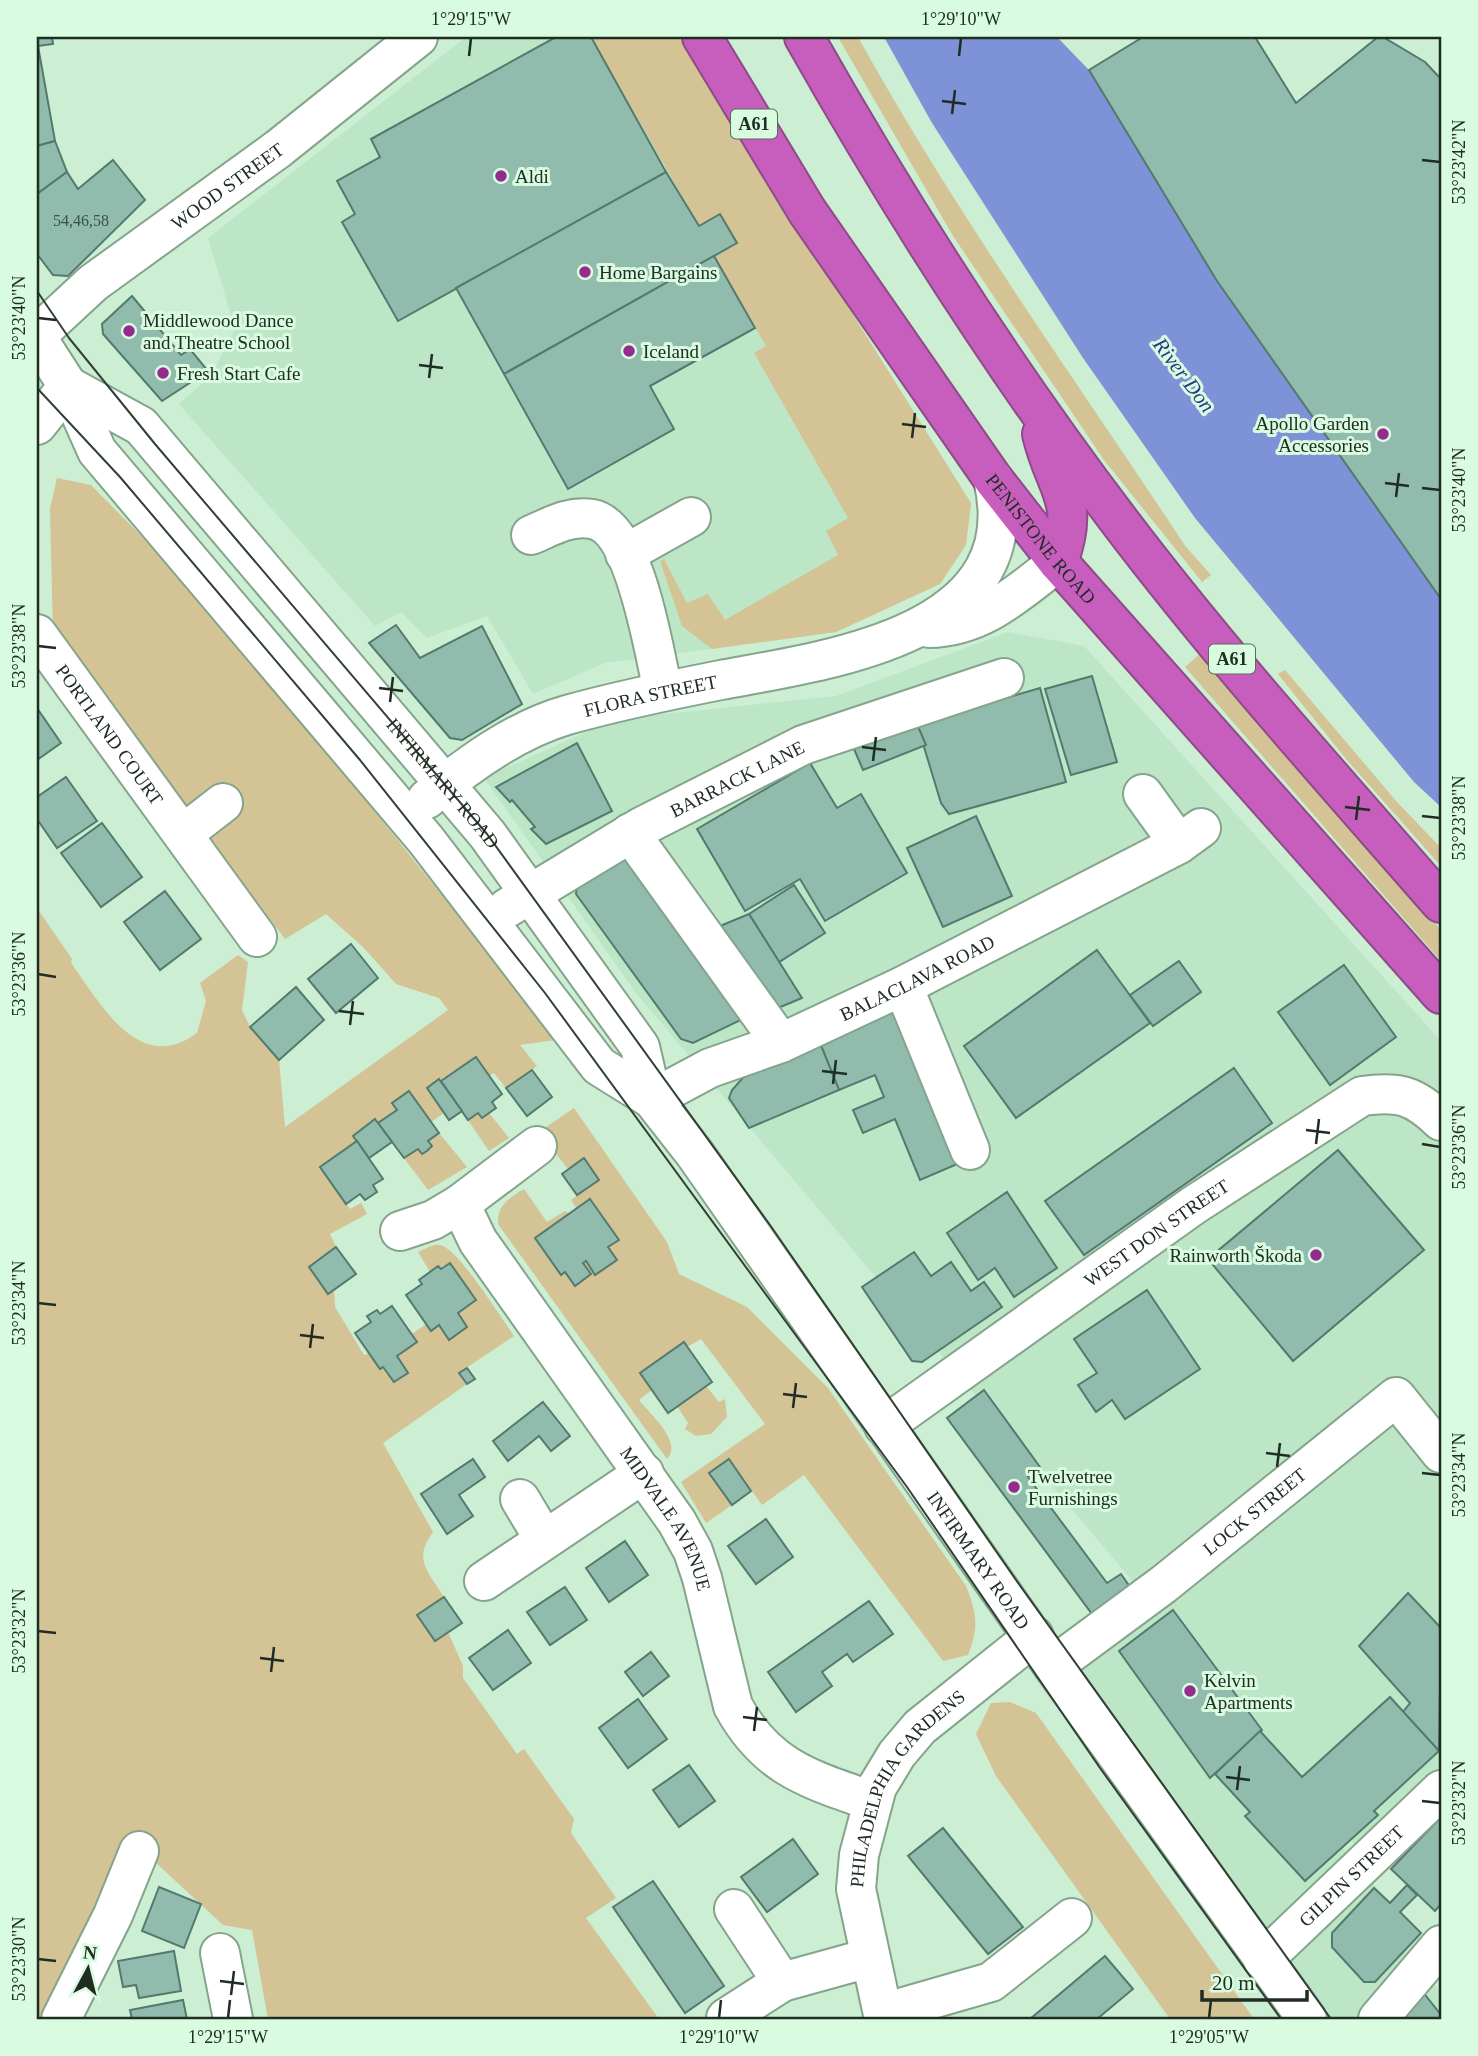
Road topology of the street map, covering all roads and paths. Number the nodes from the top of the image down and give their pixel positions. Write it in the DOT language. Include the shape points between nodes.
graph roads {
  1 [pos="418,37"];
  2 [pos="702,37"];
  3 [pos="804,37"];
  4 [pos="37,336"];
  5 [pos="68,386"];
  6 [pos="1034,405"];
  7 [pos="37,425"];
  8 [pos="993,479"];
  9 [pos="691,517"];
  10 [pos="531,535"];
  11 [pos="625,554"];
  12 [pos="1058,562"];
  13 [pos="920,629"];
  14 [pos="37,634"];
  15 [pos="1004,678"];
  16 [pos="663,691"];
  17 [pos="445,784"];
  18 [pos="1143,794"];
  19 [pos="223,803"];
  20 [pos="407,817"];
  21 [pos="183,834"];
  22 [pos="630,834"];
  23 [pos="529,894"];
  24 [pos="1441,903"];
  25 [pos="488,920"];
  26 [pos="257,937"];
  27 [pos="903,986"];
  28 [pos="1441,994"];
  29 [pos="781,1043"];
  30 [pos="652,1099"];
  31 [pos="1441,1121"];
  32 [pos="537,1146"];
  33 [pos="970,1150"];
  34 [pos="460,1204"];
  35 [pos="400,1231"];
  36 [pos="884,1426"];
  37 [pos="1441,1453"];
  38 [pos="644,1473"];
  39 [pos="520,1499"];
  40 [pos="544,1539"];
  41 [pos="484,1581"];
  42 [pos="1044,1651"];
  43 [pos="1441,1790"];
  44 [pos="872,1801"];
  45 [pos="139,1851"];
  46 [pos="734,1909"];
  47 [pos="1072,1918"];
  48 [pos="1441,1945"];
  49 [pos="220,1953"];
  50 [pos="869,1958"];
  51 [pos="1263,1960"];
  52 [pos="782,1982"];
  53 [pos="884,2016"];
  54 [pos="726,2018"];
  55 [pos="61,2019"];
  56 [pos="233,2019"];
  57 [pos="1307,2019"];
  58 [pos="1378,2019"];
  1 -- 4 [label="street, WOOD STREET" via="278,149 93,283"];
  2 -- 8 [label="highway, PENISTONE ROAD / A61" via="807,211"];
  3 -- 6 [label="highway, A61" via="860,137"];
  4 -- 5 [label="street, INFIRMARY ROAD"];
  5 -- 7 [label="street"];
  5 -- 17 [label="street, INFIRMARY ROAD" via="141,426"];
  5 -- 20 [label="street, INFIRMARY ROAD" via="97,451"];
  6 -- 12 [label="highway" via="1050,467 1069,512 1068,535"];
  6 -- 24 [label="highway, A61" via="1189,608"];
  8 -- 12 [label="highway, PENISTONE ROAD / A61"];
  8 -- 13 [label="street, FLORA STREET" via="999,523 985,568 961,598"];
  9 -- 11 [label="street"];
  10 -- 11 [label="street" via="574,518 594,519 617,538"];
  11 -- 16 [label="street" via="641,596"];
  12 -- 13 [label="street, FLORA STREET" via="1001,607 952,628"];
  12 -- 28 [label="highway, PENISTONE ROAD / A61"];
  13 -- 16 [label="street, FLORA STREET" via="844,654"];
  14 -- 21 [label="street, PORTLAND COURT"];
  15 -- 22 [label="street, BARRACK LANE" via="803,746"];
  16 -- 17 [label="street, FLORA STREET" via="565,716 526,732"];
  17 -- 20 [label="street, FLORA STREET"];
  17 -- 23 [label="street, INFIRMARY ROAD"];
  18 -- 27 [label="street, BALACLAVA ROAD" via="1190,836"];
  19 -- 21 [label="street"];
  20 -- 25 [label="street, INFIRMARY ROAD"];
  21 -- 26 [label="street, PORTLAND COURT"];
  22 -- 23 [label="street, BARRACK LANE"];
  22 -- 29 [label="street"];
  23 -- 25 [label="street, BARRACK LANE"];
  23 -- 30 [label="street, INFIRMARY ROAD" via="640,1047"];
  25 -- 30 [label="street, INFIRMARY ROAD" via="599,1066"];
  27 -- 29 [label="street, BALACLAVA ROAD"];
  27 -- 33 [label="street"];
  29 -- 30 [label="street, BALACLAVA ROAD" via="710,1068"];
  30 -- 36 [label="street, INFIRMARY ROAD" via="770,1259"];
  31 -- 36 [label="street, WEST DON STREET" via="1423,1103 1393,1092 1362,1096 1194,1205"];
  32 -- 34 [label="street"];
  34 -- 35 [label="street" via="433,1220"];
  34 -- 38 [label="street, MIDVALE AVENUE" via="495,1267"];
  36 -- 42 [label="street, INFIRMARY ROAD"];
  37 -- 42 [label="street, LOCK STREET" via="1396,1397 1164,1584"];
  38 -- 40 [label="street"];
  38 -- 44 [label="street, MIDVALE AVENUE" via="693,1551 733,1706 743,1725 763,1750 791,1770"];
  39 -- 40 [label="street"];
  40 -- 41 [label="street"];
  42 -- 44 [label="street, PHILADELPHIA GARDENS" via="920,1727 897,1754"];
  42 -- 51 [label="street, INFIRMARY ROAD"];
  43 -- 51 [label="street, GILPIN STREET"];
  44 -- 50 [label="street, PHILADELPHIA GARDENS" via="856,1889"];
  45 -- 55 [label="street"];
  46 -- 52 [label="street"];
  47 -- 53 [label="street" via="991,1982"];
  48 -- 58 [label="street"];
  49 -- 56 [label="street"];
  50 -- 52 [label="street"];
  50 -- 53 [label="street, PHILADELPHIA GARDENS"];
  51 -- 57 [label="street, INFIRMARY ROAD"];
  52 -- 54 [label="street"];
}
